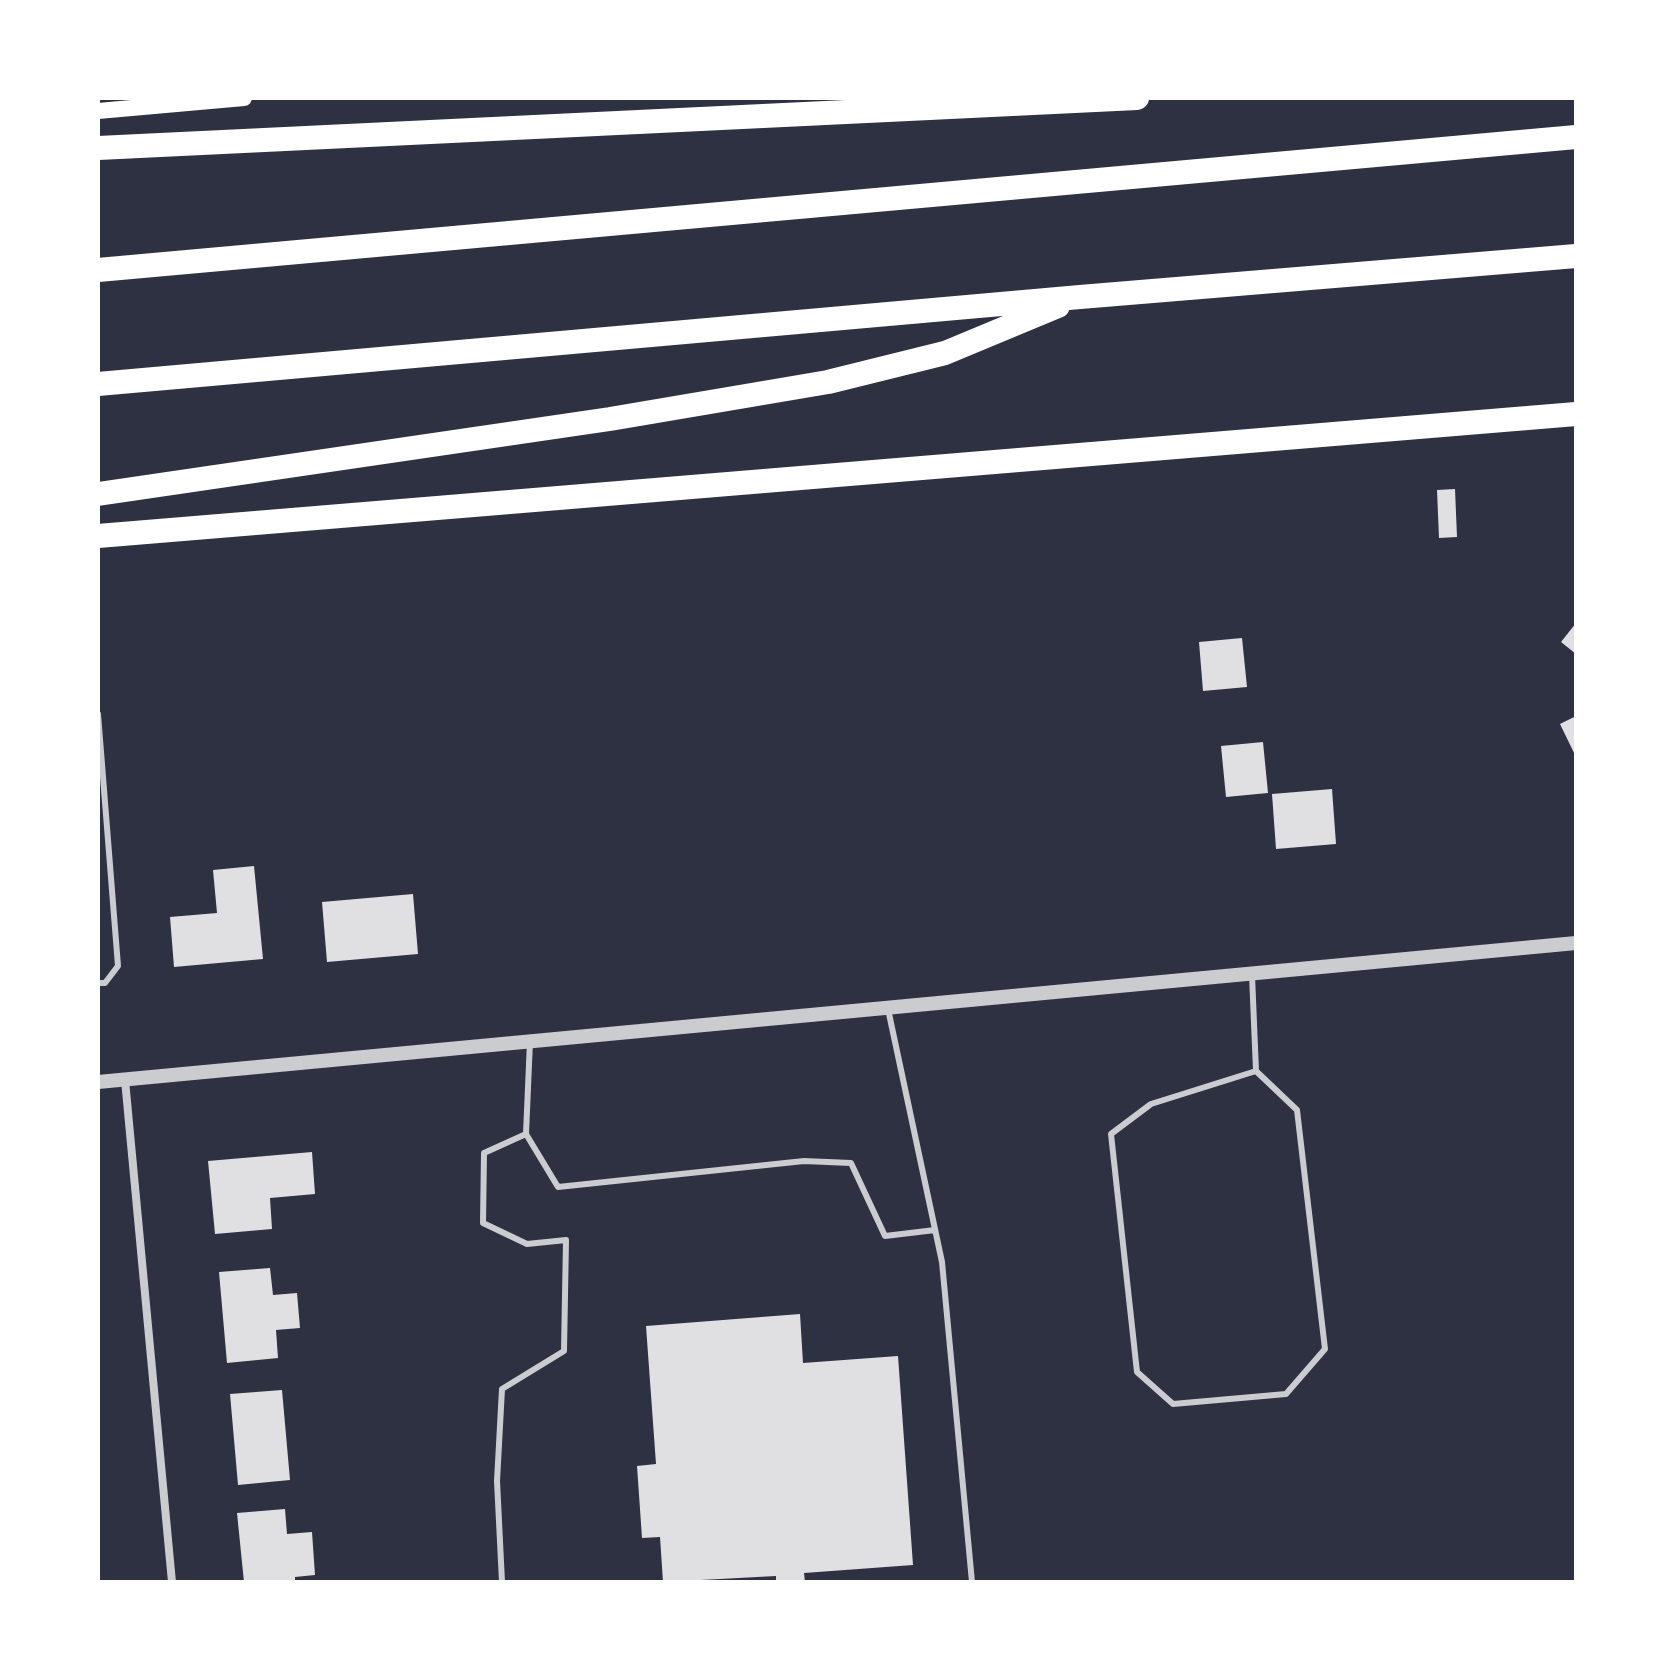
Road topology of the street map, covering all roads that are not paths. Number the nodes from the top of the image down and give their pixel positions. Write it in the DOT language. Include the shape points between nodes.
graph roads {
  1 [pos="244,98"];
  2 [pos="1137,98"];
  3 [pos="98,111"];
  4 [pos="1576,137"];
  5 [pos="98,148"];
  6 [pos="1576,256"];
  7 [pos="98,270"];
  8 [pos="1080,297"];
  9 [pos="98,384"];
  10 [pos="1576,414"];
  11 [pos="98,494"];
  12 [pos="98,536"];
  13 [pos="98,714"];
  14 [pos="1576,943"];
  15 [pos="1252,972"];
  16 [pos="98,983"];
  17 [pos="887,1007"];
  18 [pos="530,1041"];
  19 [pos="1256,1071"];
  20 [pos="125,1080"];
  21 [pos="98,1082"];
  22 [pos="526,1134"];
  23 [pos="935,1230"];
  24 [pos="172,1582"];
  25 [pos="502,1582"];
  26 [pos="972,1582"];
  1 -- 3 [label="main road"];
  2 -- 5 [label="highway"];
  4 -- 7 [label="highway"];
  6 -- 8 [label="highway"];
  8 -- 9 [label="highway"];
  8 -- 11 [label="highway" via="945,353 828,382"];
  10 -- 12 [label="highway"];
  13 -- 16 [label="lane" via="118,966 105,983"];
  14 -- 15 [label="street"];
  15 -- 17 [label="street"];
  15 -- 19 [label="lane"];
  17 -- 18 [label="street"];
  17 -- 23 [label="lane"];
  18 -- 20 [label="street"];
  18 -- 22 [label="lane"];
  19 -- 19 [label="lane" via="1151,1104 1111,1134 1137,1372 1173,1404 1286,1394 1325,1349 1297,1110"];
  20 -- 21 [label="street"];
  20 -- 24 [label="street"];
  22 -- 23 [label="lane" via="558,1187 804,1161 851,1163 885,1236"];
  22 -- 25 [label="lane" via="484,1153 483,1223 527,1244 566,1240 564,1351 502,1389 497,1481"];
  23 -- 26 [label="lane"];
}
